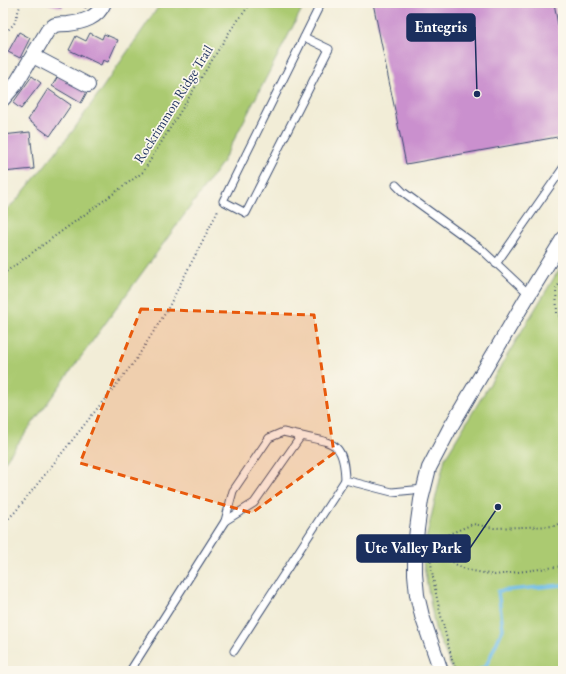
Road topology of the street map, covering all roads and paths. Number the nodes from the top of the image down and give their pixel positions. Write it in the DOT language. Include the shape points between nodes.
graph roads {
  1 [pos="21,3"];
  2 [pos="104,3"];
  3 [pos="251,3"];
  4 [pos="321,3"];
  5 [pos="3,36"];
  6 [pos="304,37"];
  7 [pos="33,56"];
  8 [pos="88,85"];
  9 [pos="3,99"];
  10 [pos="563,168"];
  11 [pos="396,185"];
  12 [pos="223,201"];
  13 [pos="563,239"];
  14 [pos="496,264"];
  15 [pos="3,274"];
  16 [pos="563,278"];
  17 [pos="529,294"];
  18 [pos="563,320"];
  19 [pos="301,436"];
  20 [pos="345,480"];
  21 [pos="424,489"];
  22 [pos="225,521"];
  23 [pos="563,521"];
  24 [pos="3,524"];
  25 [pos="415,560"];
  26 [pos="430,560"];
  27 [pos="563,566"];
  28 [pos="234,651"];
  29 [pos="130,671"];
  30 [pos="441,671"];
  31 [pos="457,671"];
  1 -- 5 [label="path" via="14,24"];
  2 -- 7 [label="street" via="101,10 86,20 55,25 48,30"];
  3 -- 15 [label="path, Rockrimmon Ridge Trail" via="230,31 143,172"];
  4 -- 6 [label="lane"];
  6 -- 12 [label="lane"];
  6 -- 12 [label="lane" via="329,49 246,213"];
  7 -- 8 [label="street"];
  7 -- 9 [label="street"];
  10 -- 14 [label="lane"];
  11 -- 14 [label="lane" via="480,248"];
  12 -- 24 [label="path" via="166,312 135,361"];
  13 -- 17 [label="street"];
  14 -- 17 [label="lane"];
  16 -- 18 [label="path" via="556,289 558,313"];
  17 -- 21 [label="street" via="450,428 429,468"];
  19 -- 20 [label="lane" via="330,442 340,450 345,466"];
  19 -- 22 [label="lane" via="254,503"];
  19 -- 22 [label="lane" via="283,432 269,438 233,491"];
  20 -- 21 [label="lane" via="392,492"];
  20 -- 28 [label="lane"];
  21 -- 25 [label="street"];
  22 -- 29 [label="lane"];
  23 -- 26 [label="path" via="555,526 494,528 473,524 430,542"];
  25 -- 26 [label="path"];
  25 -- 30 [label="street" via="417,595"];
  26 -- 27 [label="path" via="447,560 466,570 495,575"];
  26 -- 31 [label="path" via="452,660"];
}
